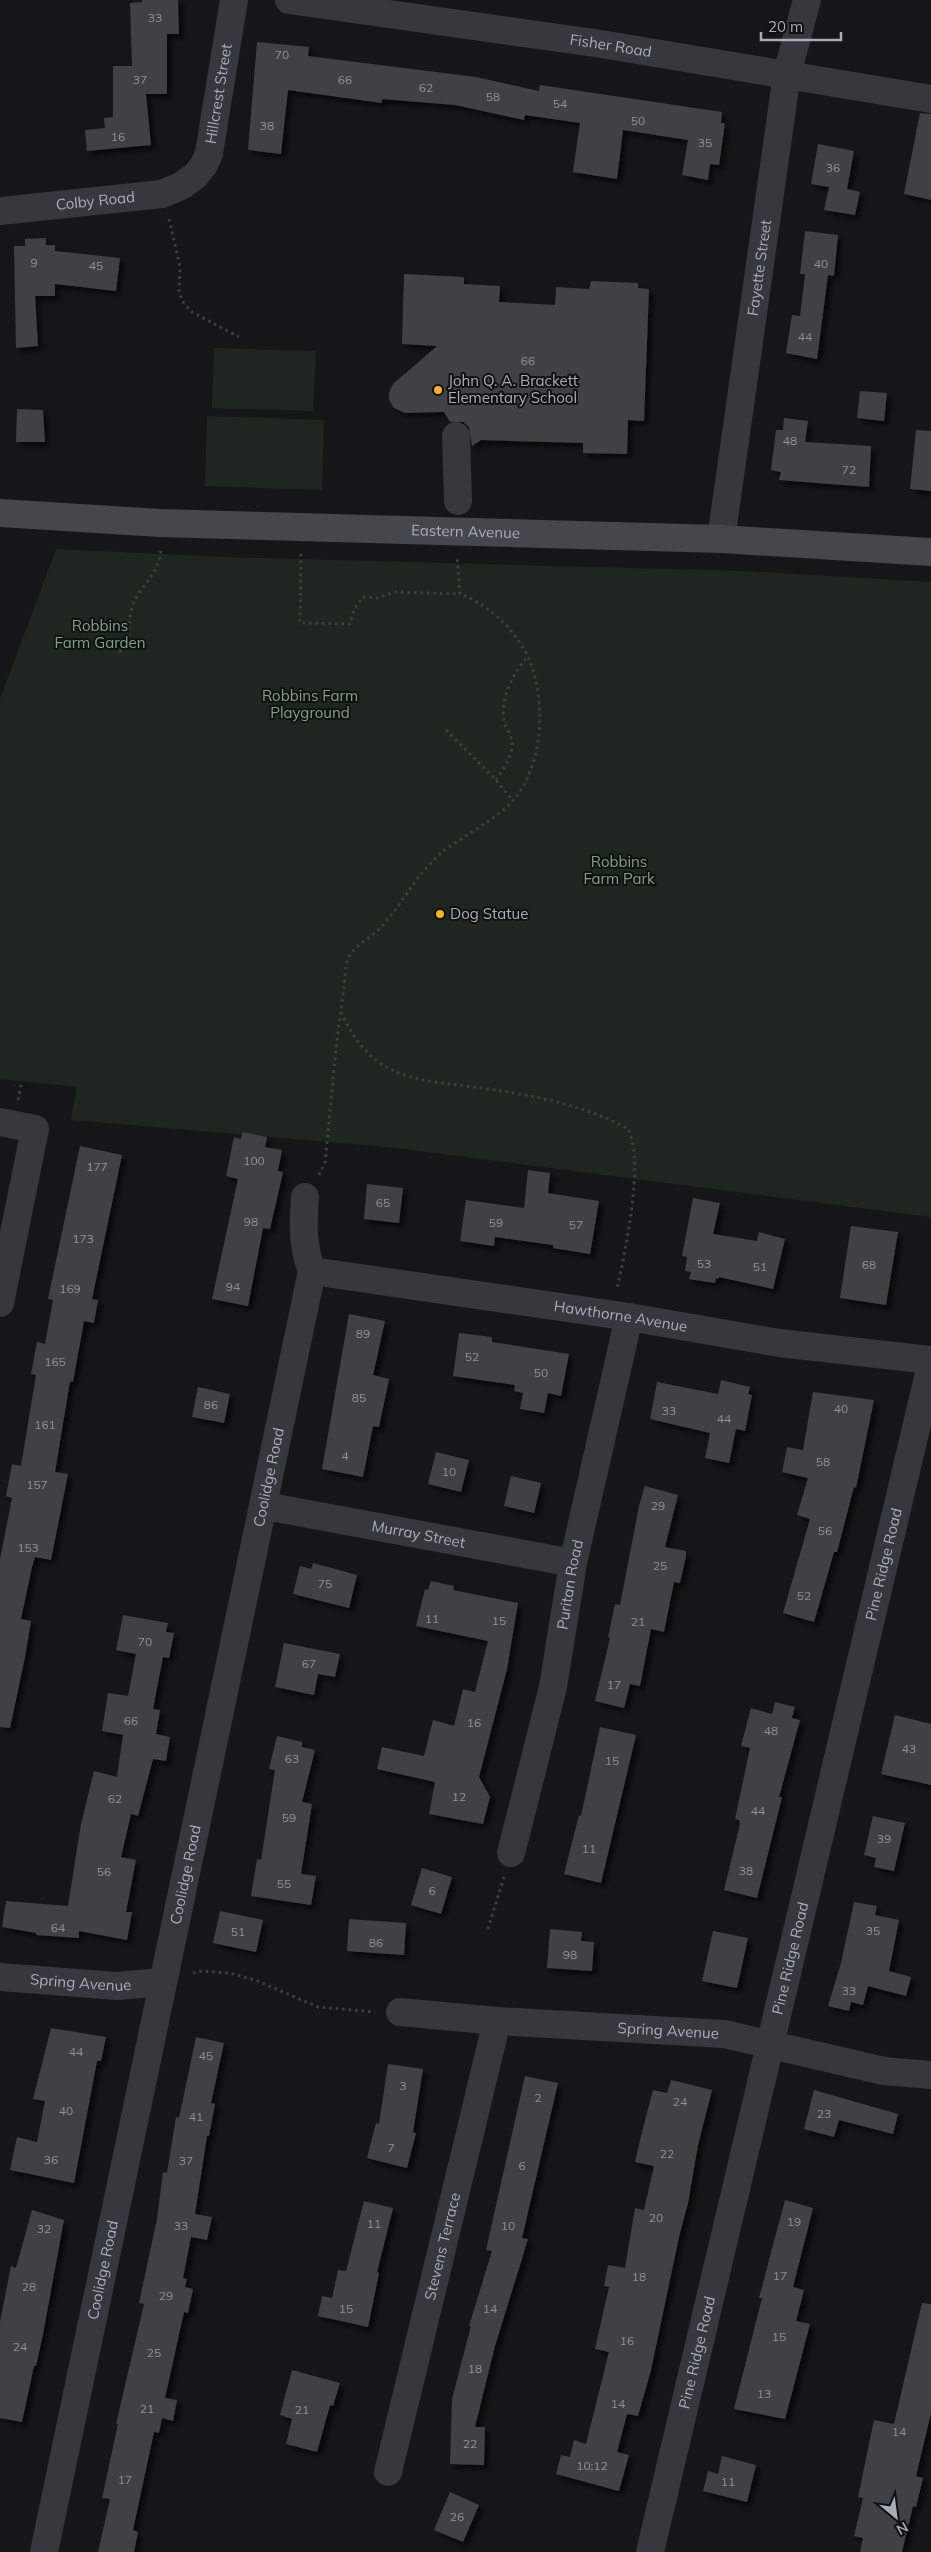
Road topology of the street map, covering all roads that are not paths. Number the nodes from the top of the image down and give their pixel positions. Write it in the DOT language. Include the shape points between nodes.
graph roads {
  1 [pos="234,0"];
  2 [pos="289,0"];
  3 [pos="807,0"];
  4 [pos="787,74"];
  5 [pos="931,99"];
  6 [pos="188,181"];
  7 [pos="0,211"];
  8 [pos="456,436"];
  9 [pos="458,501"];
  10 [pos="0,513"];
  11 [pos="720,539"];
  12 [pos="931,552"];
  13 [pos="0,1122"];
  14 [pos="305,1197"];
  15 [pos="312,1271"];
  16 [pos="0,1303"];
  17 [pos="620,1317"];
  18 [pos="931,1360"];
  19 [pos="931,1365"];
  20 [pos="265,1506"];
  21 [pos="574,1563"];
  22 [pos="511,1853"];
  23 [pos="0,1977"];
  24 [pos="162,1982"];
  25 [pos="400,2012"];
  26 [pos="497,2021"];
  27 [pos="771,2044"];
  28 [pos="931,2076"];
  29 [pos="388,2472"];
  30 [pos="44,2552"];
  31 [pos="650,2552"];
  1 -- 6 [label="street, Hillcrest Street" via="209,153 200,170"];
  2 -- 4 [label="street, Fisher Road"];
  3 -- 4 [label="street, Fayette Street"];
  4 -- 5 [label="street, Fisher Road"];
  4 -- 11 [label="street, Fayette Street"];
  6 -- 7 [label="street, Colby Road" via="162,194"];
  8 -- 9 [label="street"];
  10 -- 11 [label="street, Eastern Avenue" via="160,523"];
  11 -- 12 [label="street, Eastern Avenue"];
  13 -- 16 [label="street" via="35,1129"];
  14 -- 15 [label="street, Coolidge Road" via="303,1232"];
  15 -- 17 [label="street, Hawthorne Avenue"];
  15 -- 20 [label="street, Coolidge Road"];
  17 -- 18 [label="street, Hawthorne Avenue" via="779,1343"];
  17 -- 21 [label="street, Puritan Road"];
  19 -- 27 [label="street, Pine Ridge Road"];
  20 -- 21 [label="street, Murray Street"];
  20 -- 24 [label="street, Coolidge Road"];
  21 -- 22 [label="street, Puritan Road" via="554,1686"];
  23 -- 24 [label="street, Spring Avenue" via="117,1986"];
  24 -- 30 [label="street, Coolidge Road"];
  25 -- 26 [label="street, Spring Avenue"];
  26 -- 27 [label="street, Spring Avenue" via="724,2034"];
  26 -- 29 [label="street, Stevens Terrace"];
  27 -- 28 [label="street, Spring Avenue" via="884,2071"];
  27 -- 31 [label="street, Pine Ridge Road"];
}
